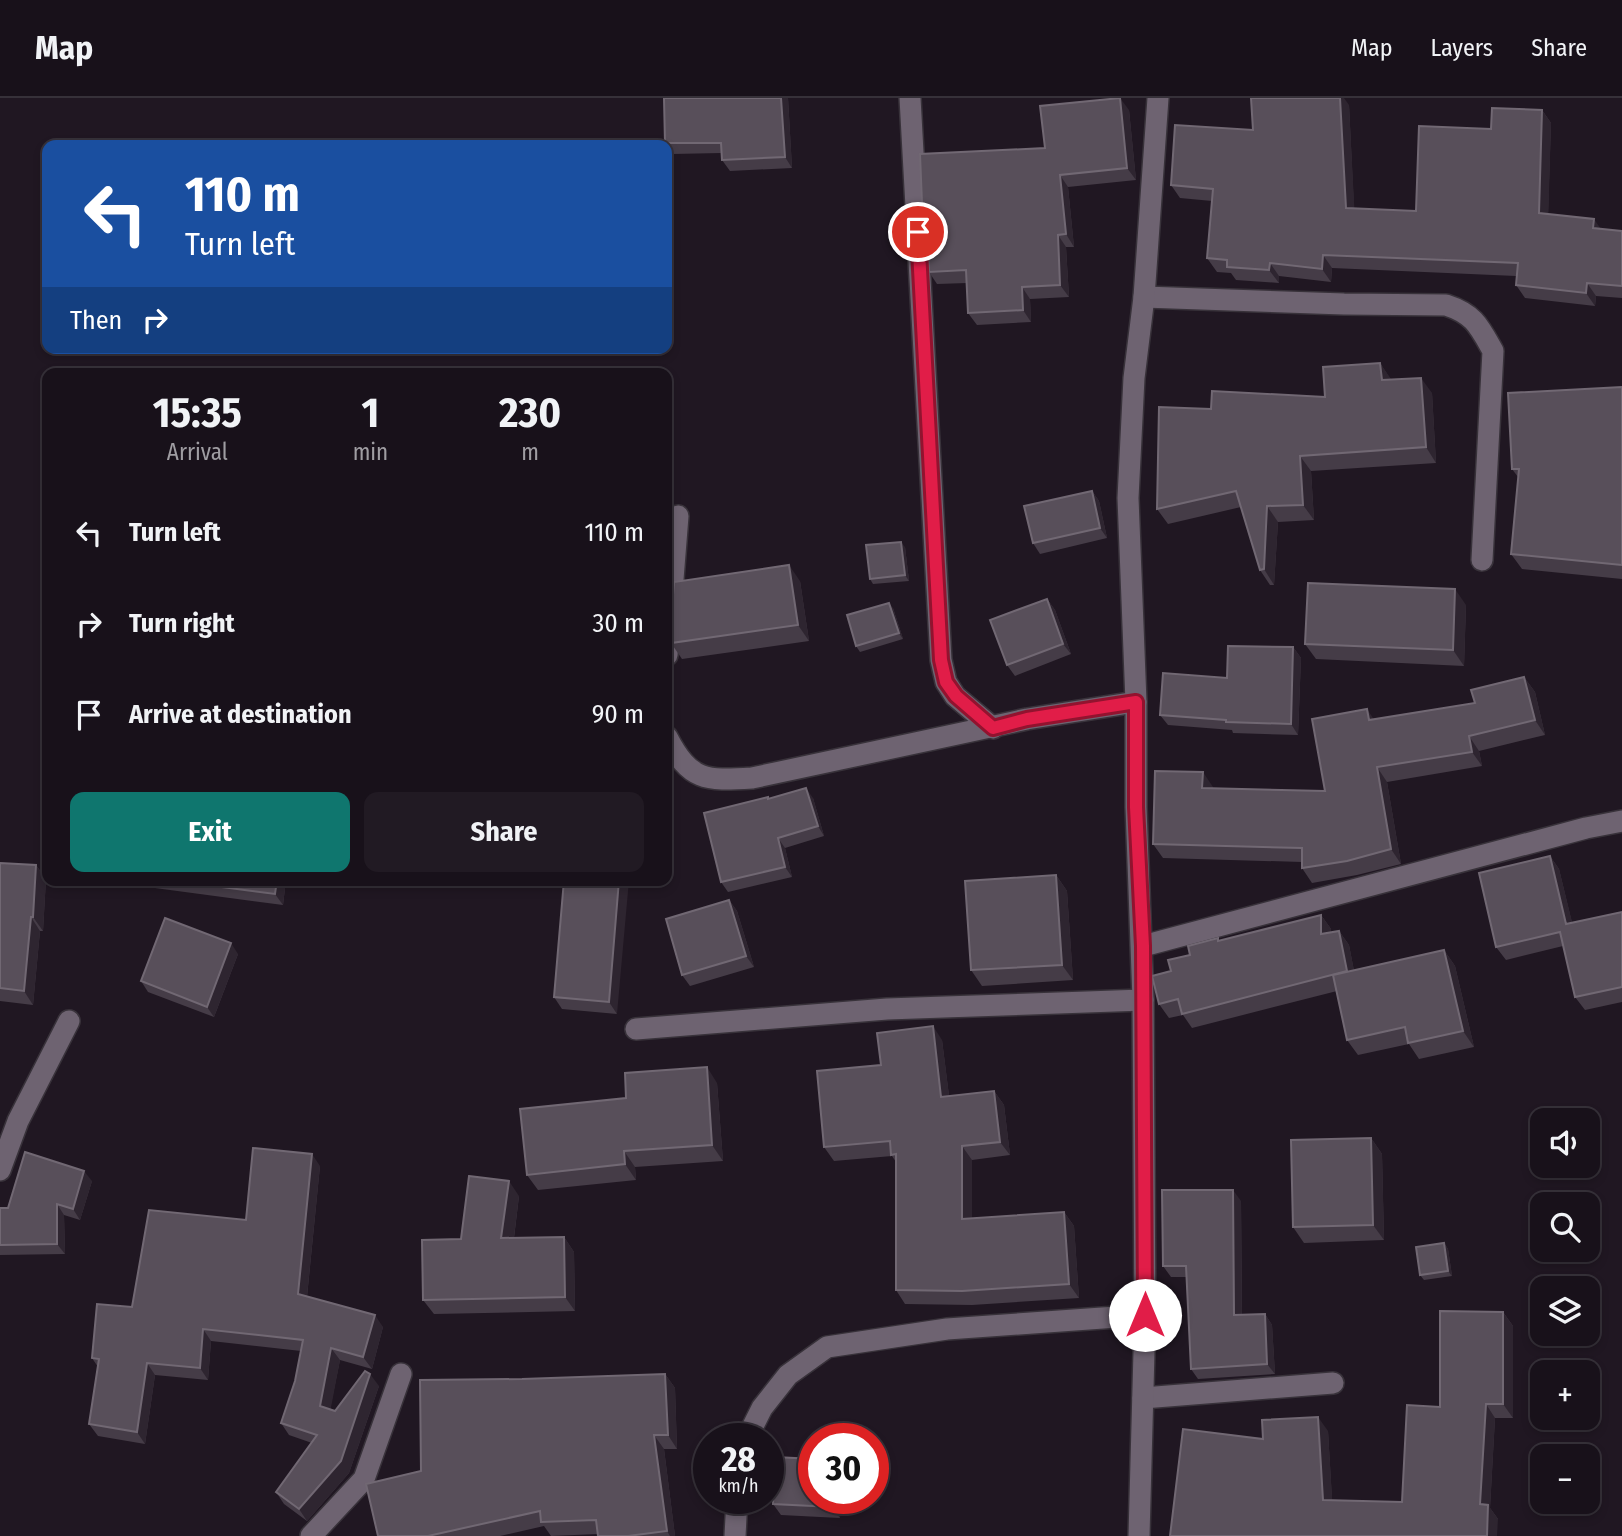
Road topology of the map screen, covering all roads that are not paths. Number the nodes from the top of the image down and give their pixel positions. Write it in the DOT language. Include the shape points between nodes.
graph roads {
  1 [pos="910,98"];
  2 [pos="1158,98"];
  3 [pos="1144,297"];
  4 [pos="678,516"];
  5 [pos="1482,559"];
  6 [pos="672,592"];
  7 [pos="1136,702"];
  8 [pos="993,728"];
  9 [pos="672,747"];
  10 [pos="1622,821"];
  11 [pos="1143,946"];
  12 [pos="1143,1000"];
  13 [pos="69,1021"];
  14 [pos="636,1029"];
  15 [pos="0,1170"];
  16 [pos="1145,1315"];
  17 [pos="401,1374"];
  18 [pos="1333,1383"];
  19 [pos="1143,1398"];
  20 [pos="754,1423"];
  21 [pos="736,1514"];
  22 [pos="311,1536"];
  23 [pos="734,1536"];
  24 [pos="1139,1536"];
  1 -- 8 [label="street" via="941,660 946,682 956,696"];
  2 -- 3 [label="street"];
  3 -- 5 [label="street" via="1446,305 1462,310 1478,323 1493,351"];
  3 -- 7 [label="street" via="1128,498"];
  4 -- 6 [label="street"];
  7 -- 8 [label="street"];
  7 -- 11 [label="street"];
  8 -- 9 [label="street" via="725,780 698,776 678,759"];
  10 -- 11 [label="street"];
  11 -- 12 [label="street"];
  12 -- 14 [label="street" via="887,1009"];
  12 -- 16 [label="street"];
  13 -- 15 [label="street" via="18,1121"];
  16 -- 19 [label="street"];
  16 -- 20 [label="street" via="947,1329 827,1347 788,1375"];
  17 -- 22 [label="street" via="364,1479"];
  18 -- 19 [label="street"];
  19 -- 24 [label="street"];
  21 -- 23 [label="street"];
}
